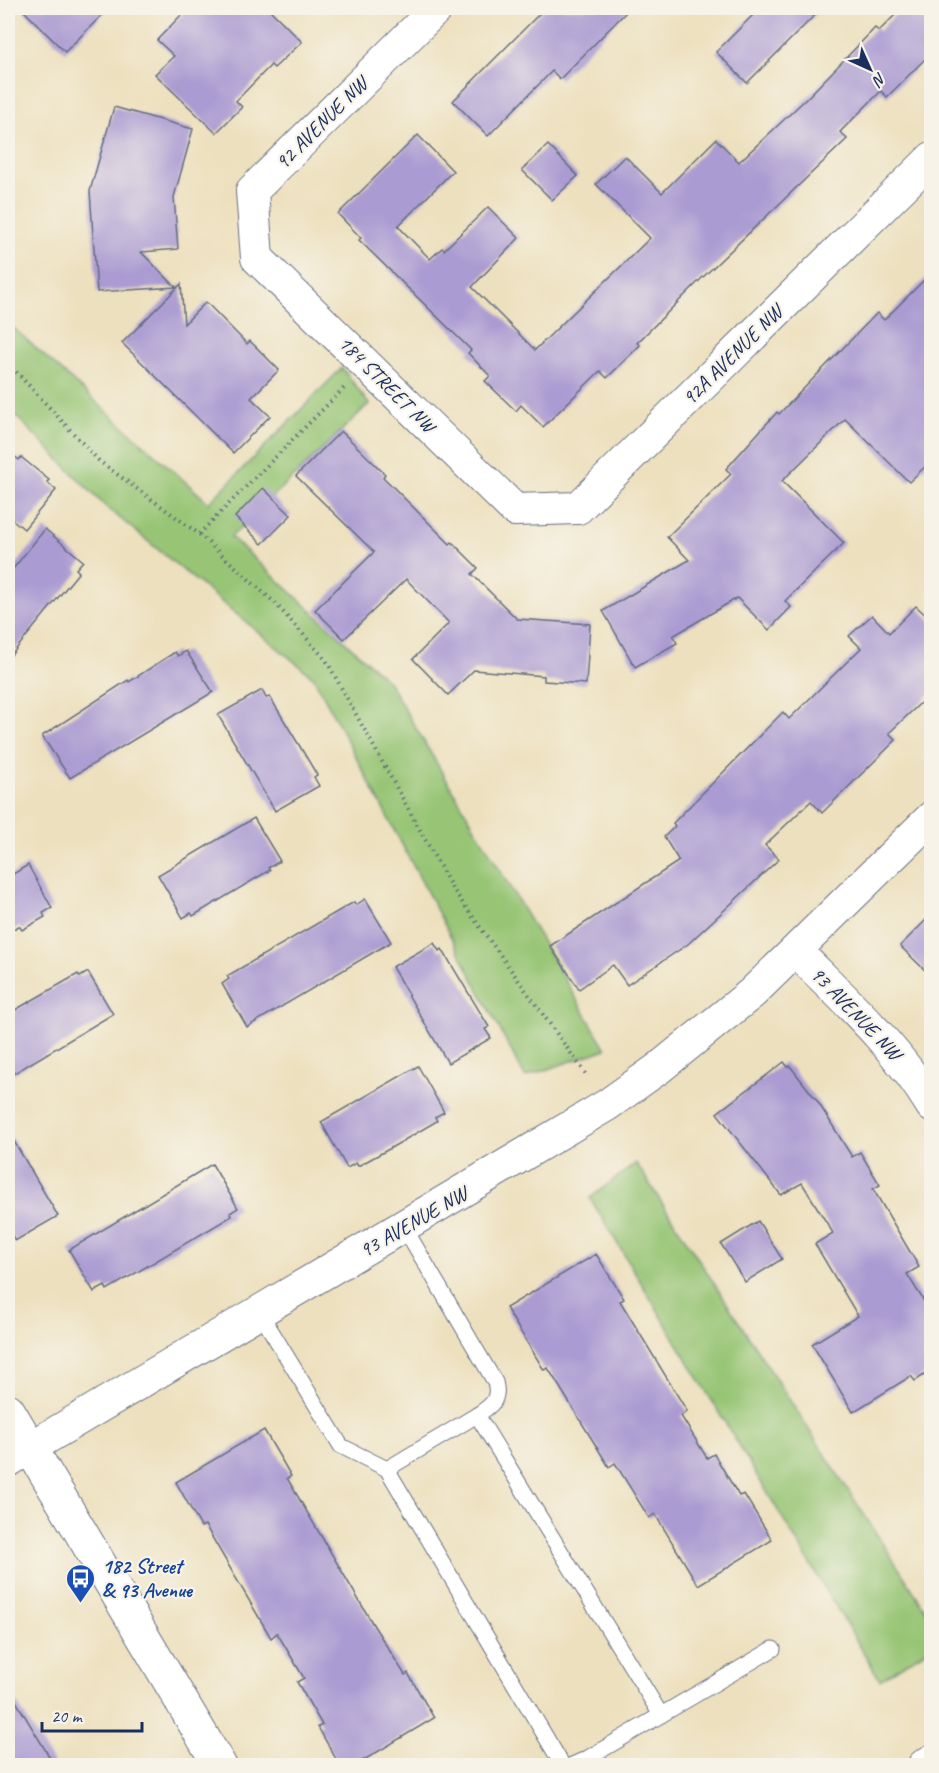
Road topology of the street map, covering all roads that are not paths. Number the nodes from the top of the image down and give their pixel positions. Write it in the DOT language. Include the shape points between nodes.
graph roads {
  1 [pos="437,8"];
  2 [pos="932,158"];
  3 [pos="257,258"];
  4 [pos="515,510"];
  5 [pos="932,817"];
  6 [pos="797,952"];
  7 [pos="932,1106"];
  8 [pos="404,1227"];
  9 [pos="259,1311"];
  10 [pos="8,1410"];
  11 [pos="477,1415"];
  12 [pos="19,1455"];
  13 [pos="387,1469"];
  14 [pos="773,1649"];
  15 [pos="661,1714"];
  16 [pos="932,1761"];
  17 [pos="220,1766"];
  18 [pos="563,1766"];
  19 [pos="570,1766"];
  20 [pos="924,1766"];
  1 -- 3 [label="street, 92 AVENUE NW" via="252,191"];
  2 -- 4 [label="street, 92A AVENUE NW" via="578,508"];
  3 -- 4 [label="street, 184 STREET NW"];
  5 -- 6 [label="street, 93 AVENUE NW"];
  6 -- 7 [label="street, 93 AVENUE NW" via="892,1048"];
  6 -- 8 [label="street, 93 AVENUE NW" via="659,1068 558,1136"];
  8 -- 9 [label="street, 93 AVENUE NW"];
  8 -- 11 [label="lane" via="495,1382 495,1401"];
  9 -- 12 [label="street, 93 AVENUE NW"];
  9 -- 13 [label="lane" via="340,1446"];
  10 -- 12 [label="street"];
  11 -- 13 [label="lane"];
  11 -- 15 [label="lane"];
  12 -- 17 [label="street"];
  13 -- 18 [label="lane"];
  14 -- 15 [label="lane"];
  15 -- 19 [label="lane"];
  16 -- 20 [label="street"];
}
